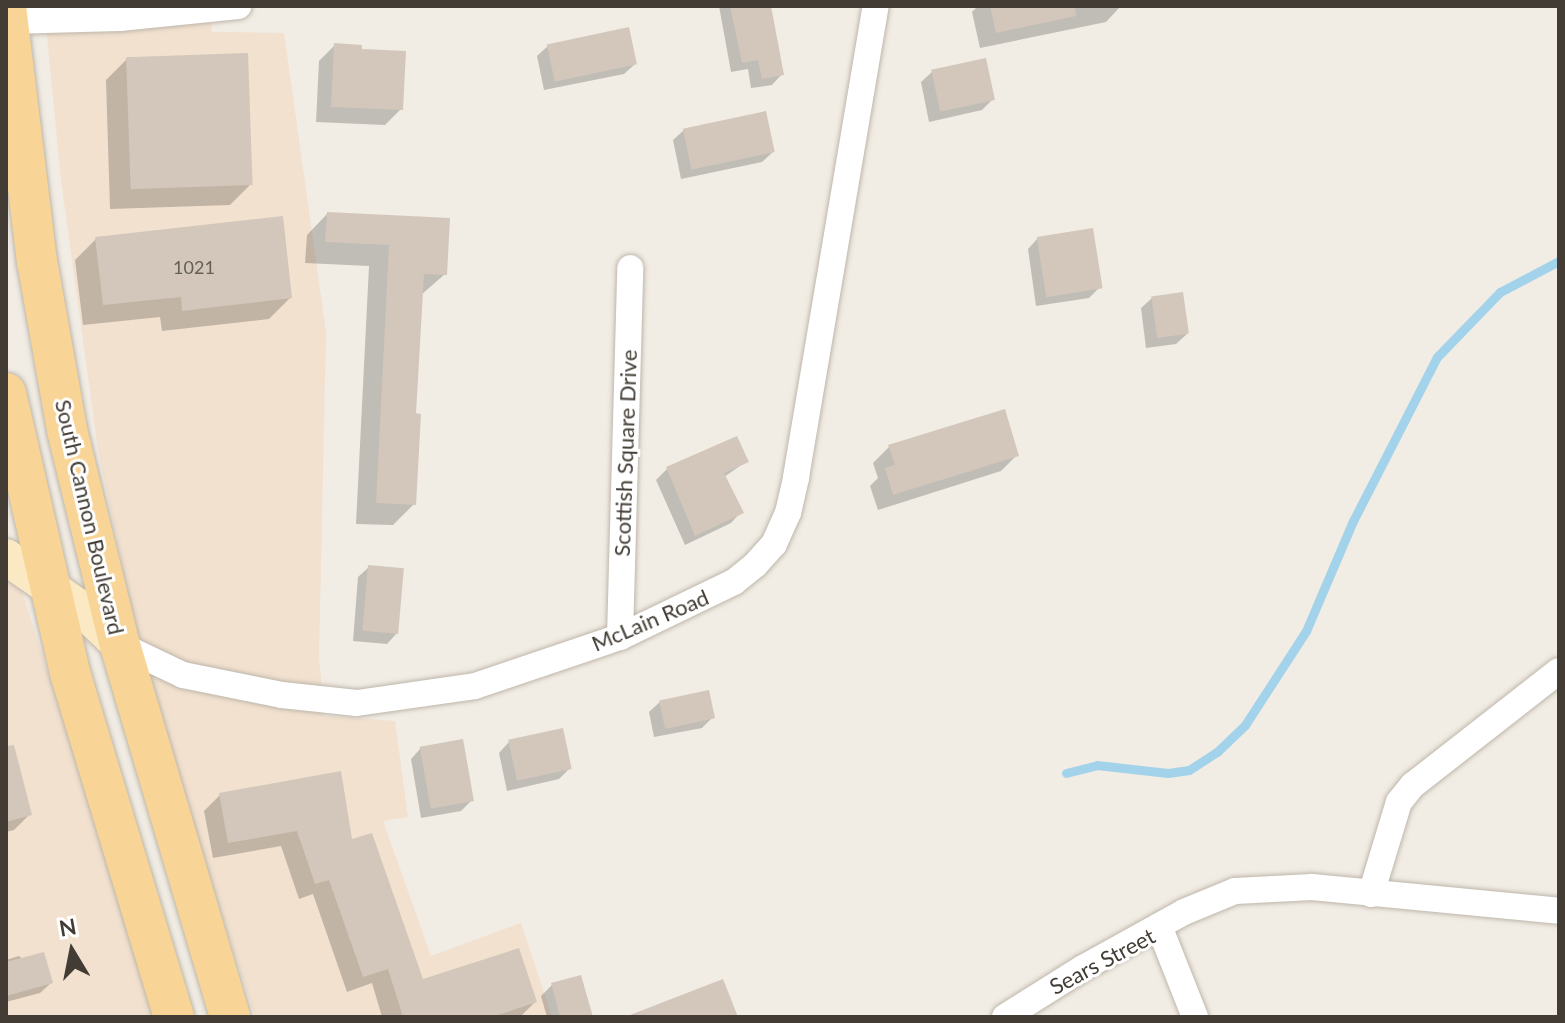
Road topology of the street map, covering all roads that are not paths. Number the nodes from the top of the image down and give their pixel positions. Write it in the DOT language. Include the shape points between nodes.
graph roads {
  1 [pos="238,6"];
  2 [pos="876,6"];
  3 [pos="7,13"];
  4 [pos="630,268"];
  5 [pos="6,393"];
  6 [pos="6,557"];
  7 [pos="49,586"];
  8 [pos="620,637"];
  9 [pos="120,645"];
  10 [pos="1559,671"];
  11 [pos="1371,894"];
  12 [pos="1559,911"];
  13 [pos="1159,926"];
  14 [pos="174,1017"];
  15 [pos="230,1017"];
  16 [pos="1005,1017"];
  17 [pos="1195,1017"];
  1 -- 3 [label="street" via="120,18"];
  2 -- 8 [label="street, McLain Road" via="788,513 774,544 734,582"];
  3 -- 9 [label="main road, South Cannon Boulevard" via="37,261 67,430"];
  4 -- 8 [label="street, Scottish Square Drive"];
  5 -- 7 [label="main road"];
  6 -- 7 [label="street, McLain Road"];
  7 -- 9 [label="street, McLain Road"];
  7 -- 14 [label="main road"];
  8 -- 9 [label="street, McLain Road" via="475,686 357,703 282,695 183,675"];
  9 -- 15 [label="main road, South Cannon Boulevard"];
  10 -- 11 [label="street" via="1413,785 1399,802"];
  11 -- 12 [label="street"];
  11 -- 13 [label="street" via="1312,887 1235,891 1210,898"];
  13 -- 16 [label="street, Sears Street"];
  13 -- 17 [label="street, Sears Street"];
}
